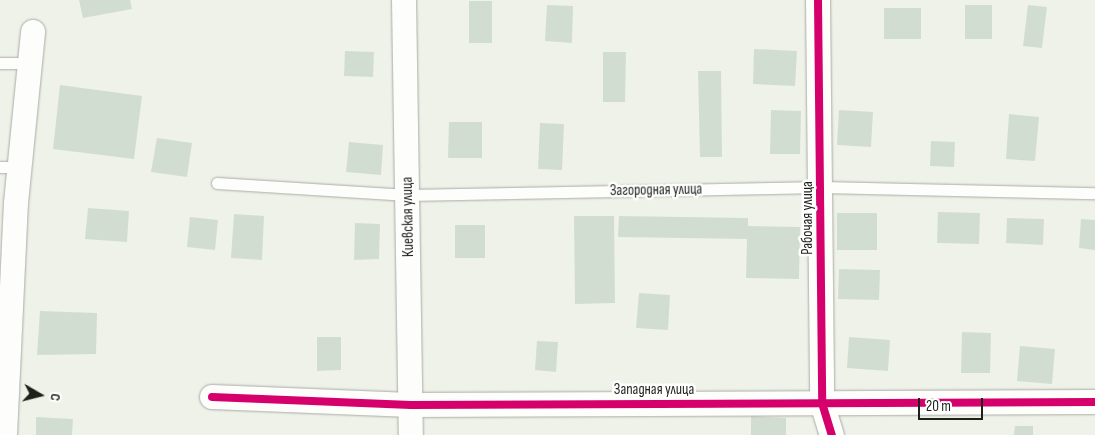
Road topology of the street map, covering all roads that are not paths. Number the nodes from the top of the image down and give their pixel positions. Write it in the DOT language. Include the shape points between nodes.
graph roads {
  1 [pos="404,0"];
  2 [pos="818,0"];
  3 [pos="33,32"];
  4 [pos="0,63"];
  5 [pos="29,63"];
  6 [pos="10,167"];
  7 [pos="217,183"];
  8 [pos="822,187"];
  9 [pos="1095,193"];
  10 [pos="408,195"];
  11 [pos="3,373"];
  12 [pos="212,397"];
  13 [pos="1095,402"];
  14 [pos="822,404"];
  15 [pos="411,405"];
  16 [pos="5,435"];
  17 [pos="411,435"];
  18 [pos="832,435"];
  1 -- 10 [label="street, Киевская улица"];
  2 -- 8 [label="street, Рабочая улица"];
  3 -- 5 [label="street"];
  4 -- 5 [label="lane"];
  5 -- 6 [label="street"];
  6 -- 11 [label="street"];
  7 -- 10 [label="lane, Загородная улица"];
  8 -- 9 [label="lane, Загородная улица"];
  8 -- 10 [label="lane, Загородная улица"];
  8 -- 14 [label="street, Рабочая улица"];
  10 -- 15 [label="street, Киевская улица"];
  11 -- 16 [label="street"];
  12 -- 15 [label="street, Западная улица"];
  13 -- 14 [label="street, Западная улица"];
  14 -- 15 [label="street, Западная улица"];
  14 -- 18 [label="street, Рабочая улица"];
  15 -- 17 [label="street, Киевская улица"];
}
